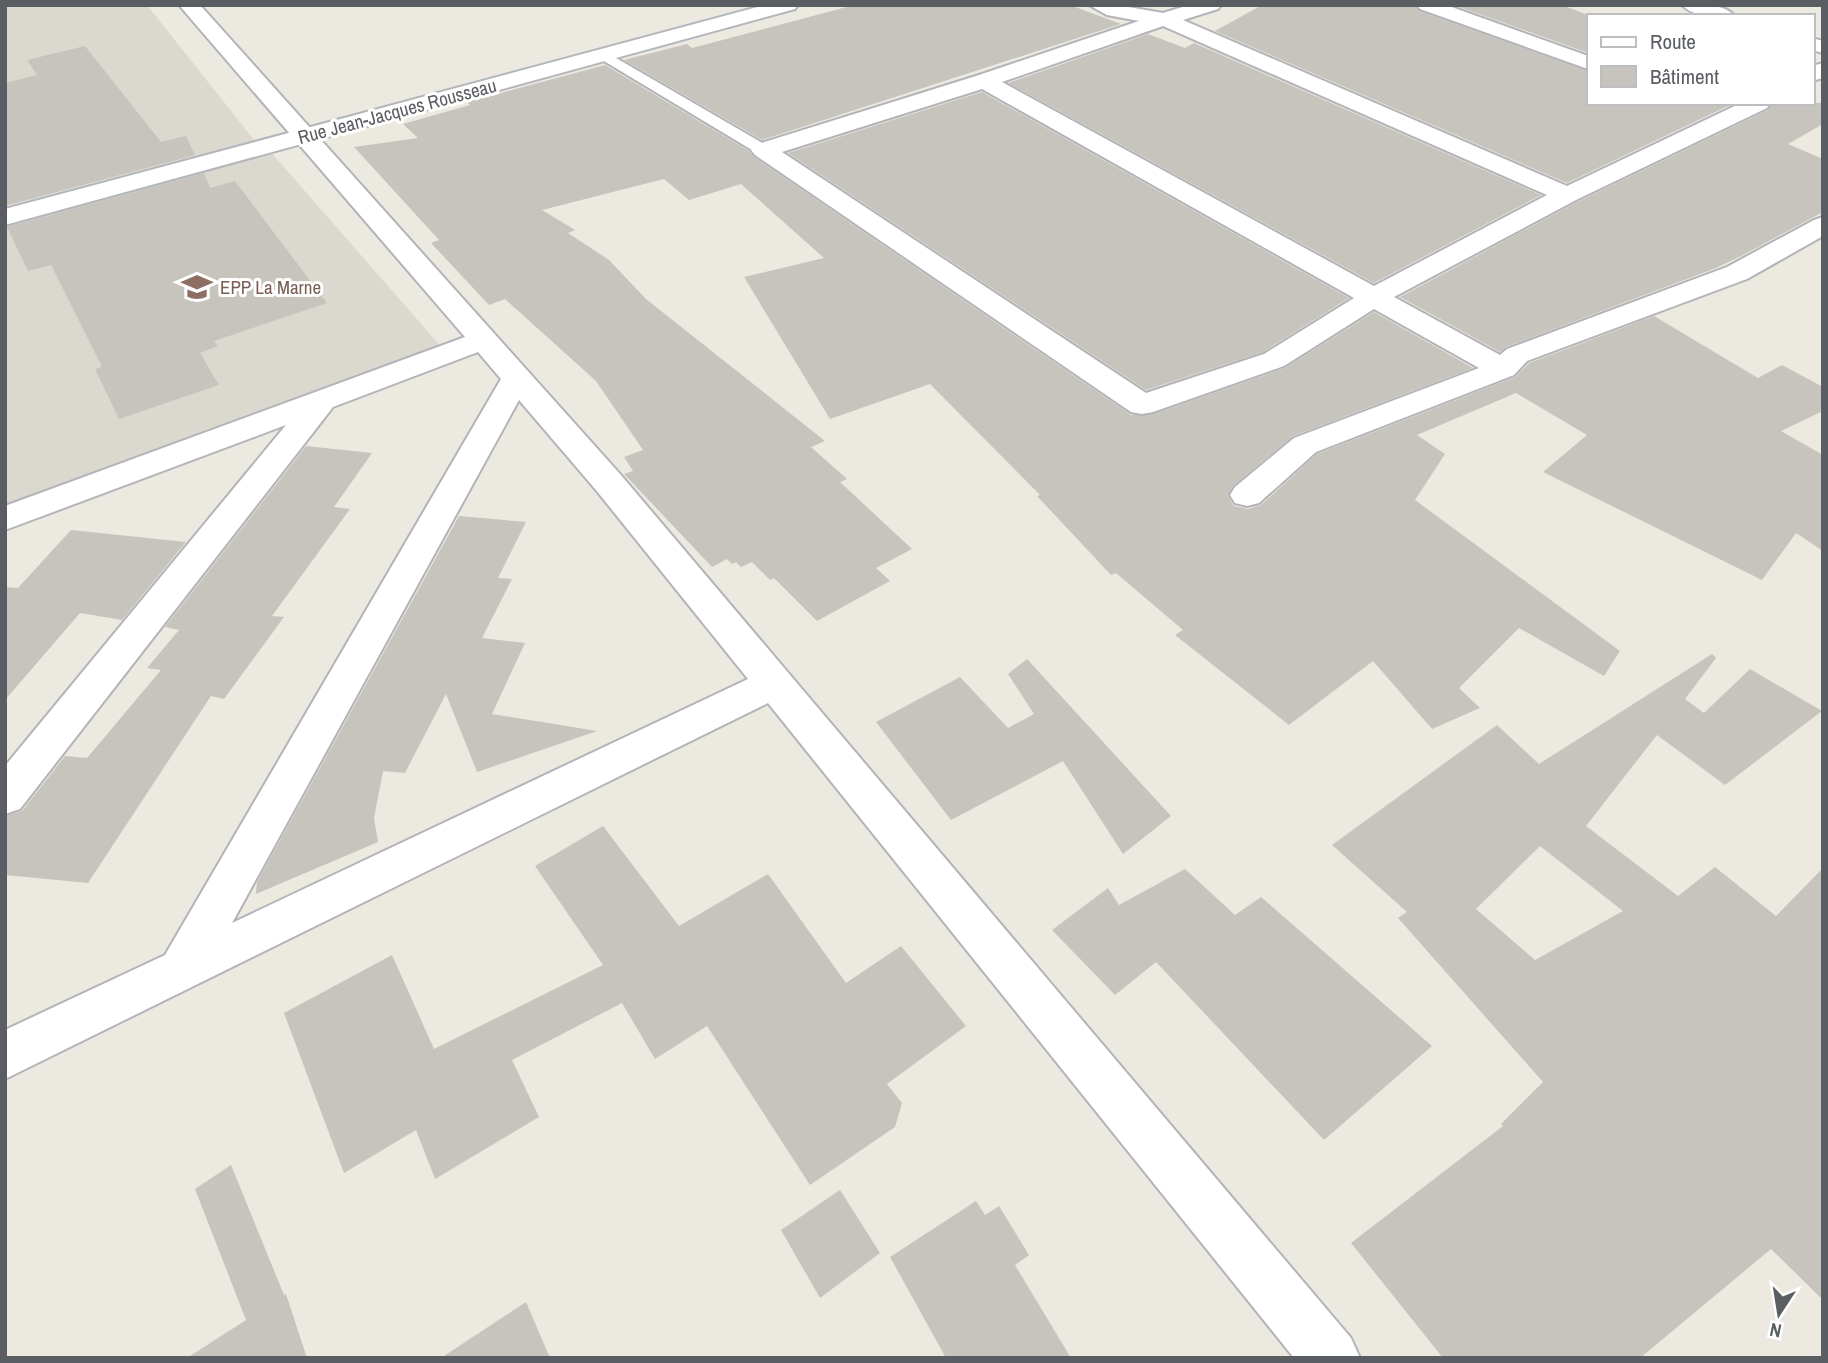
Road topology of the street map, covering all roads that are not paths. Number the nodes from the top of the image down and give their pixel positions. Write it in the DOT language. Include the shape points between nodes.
graph roads {
  1 [pos="189,5"];
  2 [pos="788,5"];
  3 [pos="1099,5"];
  4 [pos="1210,5"];
  5 [pos="1427,5"];
  6 [pos="1692,5"];
  7 [pos="1719,14"];
  8 [pos="1164,19"];
  9 [pos="604,55"];
  10 [pos="1587,63"];
  11 [pos="984,81"];
  12 [pos="1717,105"];
  13 [pos="1748,109"];
  14 [pos="304,136"];
  15 [pos="763,150"];
  16 [pos="1567,195"];
  17 [pos="5,217"];
  18 [pos="1823,225"];
  19 [pos="1374,297"];
  20 [pos="484,340"];
  21 [pos="1503,369"];
  22 [pos="516,378"];
  23 [pos="322,401"];
  24 [pos="1247,495"];
  25 [pos="5,519"];
  26 [pos="775,683"];
  27 [pos="5,797"];
  28 [pos="181,970"];
  29 [pos="5,1055"];
  30 [pos="1331,1358"];
  1 -- 14 [label="street"];
  2 -- 9 [label="street, Rue Jean-Jacques Rousseau"];
  3 -- 8 [label="street"];
  4 -- 8 [label="street"];
  5 -- 10 [label="street"];
  6 -- 7 [label="street"];
  8 -- 11 [label="street"];
  8 -- 16 [label="street"];
  9 -- 14 [label="street, Rue Jean-Jacques Rousseau"];
  9 -- 15 [label="lane"];
  11 -- 15 [label="street"];
  11 -- 19 [label="street"];
  12 -- 13 [label="street"];
  13 -- 16 [label="street"];
  14 -- 17 [label="street, Rue Jean-Jacques Rousseau"];
  14 -- 20 [label="street"];
  15 -- 19 [label="street" via="1142,405 1274,360"];
  16 -- 19 [label="street"];
  18 -- 21 [label="street" via="1737,273 1517,355"];
  19 -- 21 [label="street"];
  20 -- 22 [label="street"];
  20 -- 23 [label="street"];
  21 -- 24 [label="street" via="1305,445"];
  22 -- 26 [label="street"];
  22 -- 28 [label="street"];
  23 -- 25 [label="street"];
  23 -- 27 [label="street"];
  26 -- 28 [label="street"];
  26 -- 30 [label="street"];
  28 -- 29 [label="street"];
}
